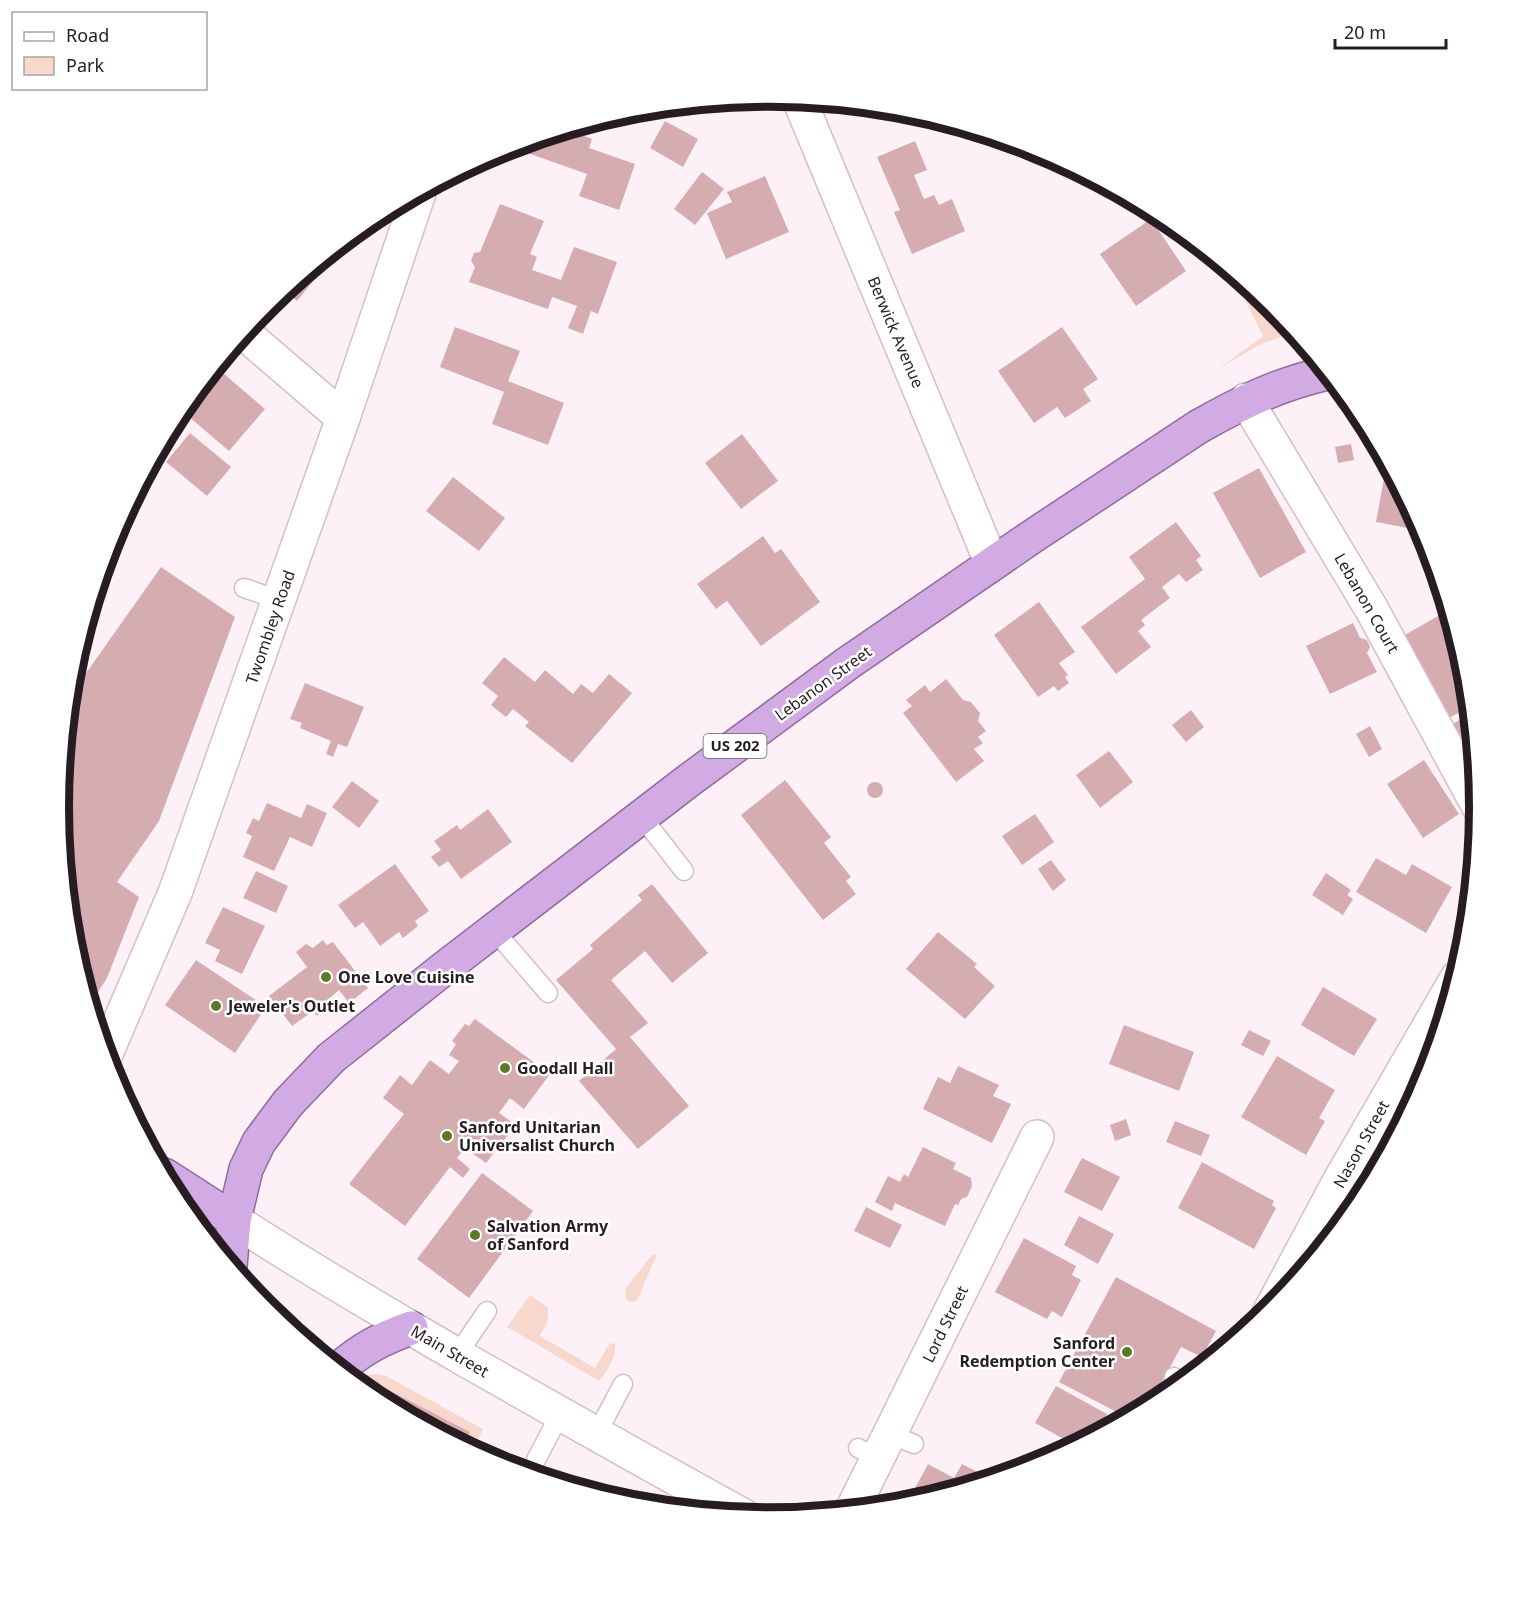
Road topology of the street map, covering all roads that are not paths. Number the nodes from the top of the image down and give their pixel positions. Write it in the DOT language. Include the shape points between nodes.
graph roads {
  1 [pos="803,108"];
  2 [pos="416,203"];
  3 [pos="250,338"];
  4 [pos="1320,375"];
  5 [pos="1246,400"];
  6 [pos="343,418"];
  7 [pos="992,564"];
  8 [pos="244,588"];
  9 [pos="279,600"];
  10 [pos="1470,788"];
  11 [pos="642,817"];
  12 [pos="684,871"];
  13 [pos="494,930"];
  14 [pos="548,993"];
  15 [pos="1441,1005"];
  16 [pos="110,1044"];
  17 [pos="1037,1137"];
  18 [pos="180,1185"];
  19 [pos="234,1220"];
  20 [pos="231,1255"];
  21 [pos="1287,1278"];
  22 [pos="487,1311"];
  23 [pos="411,1328"];
  24 [pos="457,1355"];
  25 [pos="345,1364"];
  26 [pos="623,1384"];
  27 [pos="560,1414"];
  28 [pos="596,1435"];
  29 [pos="536,1460"];
  30 [pos="866,1501"];
  31 [pos="728,1507"];
  1 -- 7 [label="street, Berwick Avenue"];
  2 -- 6 [label="street, Twombley Road"];
  3 -- 6 [label="street"];
  4 -- 5 [label="highway, Lebanon Street / US 202"];
  5 -- 7 [label="highway, Lebanon Street / US 202" via="1198,427"];
  5 -- 10 [label="street, Lebanon Court" via="1379,609"];
  6 -- 9 [label="street, Twombley Road"];
  7 -- 11 [label="highway, Lebanon Street / US 202" via="848,663"];
  8 -- 9 [label="lane"];
  9 -- 16 [label="street, Twombley Road" via="175,894"];
  11 -- 12 [label="lane"];
  11 -- 13 [label="highway, Lebanon Street / US 202"];
  13 -- 14 [label="lane"];
  13 -- 19 [label="highway, Lebanon Street / US 202" via="331,1058 288,1103 259,1142 246,1169"];
  15 -- 21 [label="street, Nason Street"];
  17 -- 30 [label="street, Lord Street" via="885,1446"];
  18 -- 19 [label="highway, Main Street"];
  19 -- 20 [label="highway, US 202"];
  19 -- 23 [label="street, Main Street"];
  22 -- 24 [label="lane"];
  23 -- 24 [label="street, Main Street"];
  23 -- 25 [label="highway" via="372,1344"];
  24 -- 27 [label="street, Main Street"];
  26 -- 28 [label="lane"];
  27 -- 28 [label="street, Main Street"];
  27 -- 29 [label="lane"];
  28 -- 31 [label="street, Main Street"];
}
